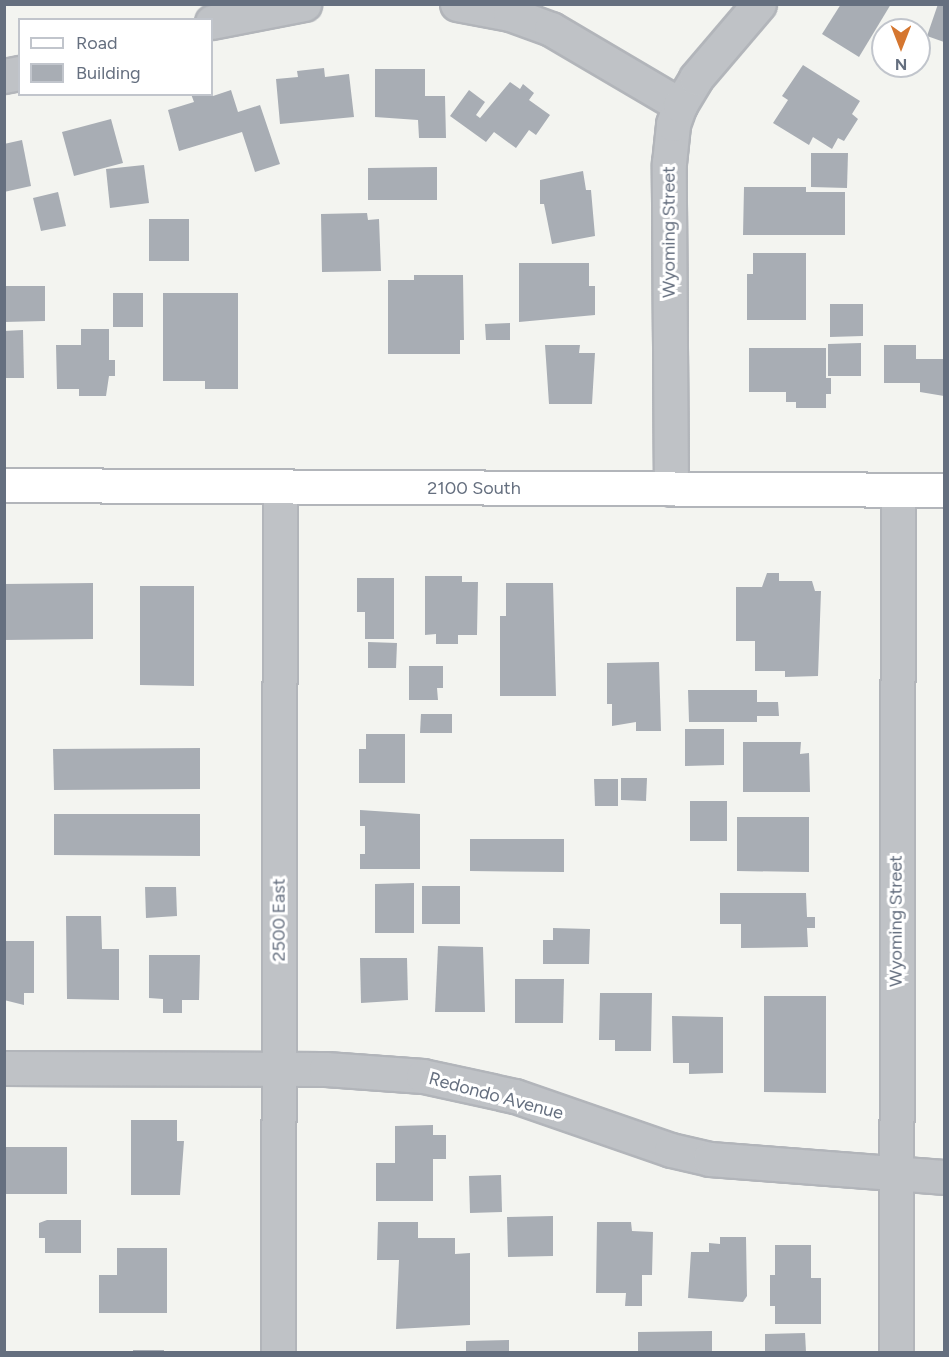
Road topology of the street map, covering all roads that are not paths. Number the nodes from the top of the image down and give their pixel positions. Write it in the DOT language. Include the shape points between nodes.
graph roads {
  1 [pos="304,4"];
  2 [pos="457,4"];
  3 [pos="759,4"];
  4 [pos="213,22"];
  5 [pos="680,105"];
  6 [pos="4,485"];
  7 [pos="280,487"];
  8 [pos="671,489"];
  9 [pos="898,490"];
  10 [pos="945,490"];
  11 [pos="4,1068"];
  12 [pos="279,1070"];
  13 [pos="896,1174"];
  14 [pos="945,1177"];
  15 [pos="278,1353"];
  16 [pos="896,1353"];
  1 -- 4 [label="street"];
  2 -- 5 [label="street" via="510,14 551,29"];
  3 -- 5 [label="street, Wyoming Street" via="703,70"];
  5 -- 8 [label="street, Wyoming Street" via="669,163"];
  6 -- 7 [label="street, 2100 South"];
  7 -- 8 [label="street, 2100 South"];
  7 -- 12 [label="street, 2500 East"];
  8 -- 9 [label="street, 2100 South"];
  9 -- 10 [label="street, 2100 South"];
  9 -- 13 [label="street, Wyoming Street"];
  11 -- 12 [label="street, Redondo Avenue"];
  12 -- 13 [label="street, Redondo Avenue" via="423,1076 515,1096 653,1144 710,1159"];
  12 -- 15 [label="street, 2500 East"];
  13 -- 14 [label="street, Redondo Avenue"];
  13 -- 16 [label="street, Wyoming Street"];
}
